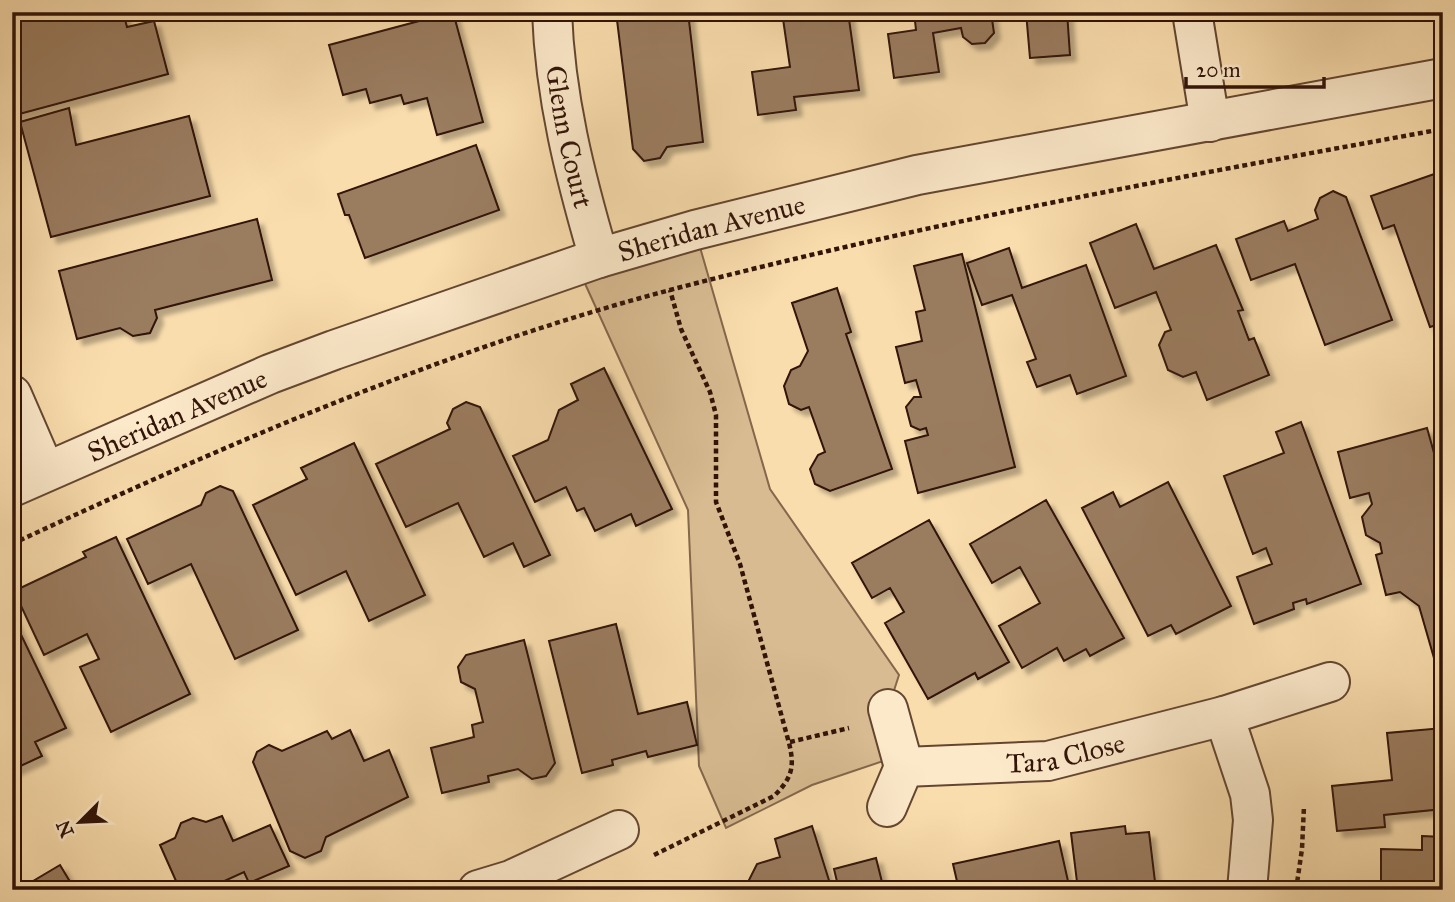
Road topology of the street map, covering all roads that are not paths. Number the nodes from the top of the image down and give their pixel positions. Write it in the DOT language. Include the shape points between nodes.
graph roads {
  1 [pos="552,12"];
  2 [pos="1192,12"];
  3 [pos="1443,78"];
  4 [pos="1210,122"];
  5 [pos="599,258"];
  6 [pos="12,395"];
  7 [pos="29,479"];
  8 [pos="1330,682"];
  9 [pos="890,713"];
  10 [pos="1224,716"];
  11 [pos="904,767"];
  12 [pos="887,807"];
  13 [pos="619,830"];
  14 [pos="481,889"];
  15 [pos="1247,890"];
  1 -- 5 [label="street, Glenn Court" via="558,97"];
  2 -- 4 [label="street"];
  3 -- 4 [label="street, Sheridan Avenue"];
  4 -- 5 [label="street, Sheridan Avenue" via="917,175"];
  5 -- 7 [label="street, Sheridan Avenue" via="296,365"];
  6 -- 7 [label="street"];
  8 -- 10 [label="street, Tara Close"];
  9 -- 11 [label="street"];
  10 -- 11 [label="street, Tara Close" via="1048,761"];
  10 -- 15 [label="street" via="1250,794 1253,820"];
  11 -- 12 [label="street"];
  13 -- 14 [label="street" via="511,880"];
}
